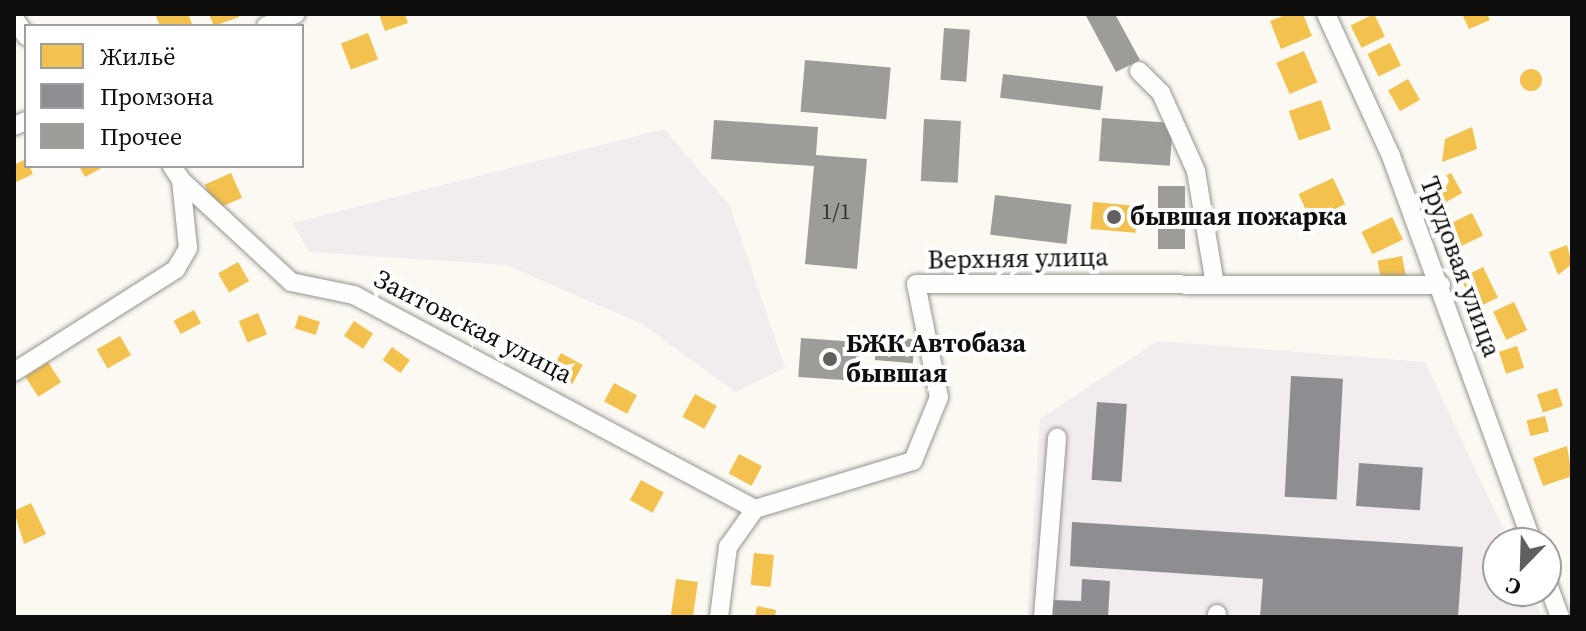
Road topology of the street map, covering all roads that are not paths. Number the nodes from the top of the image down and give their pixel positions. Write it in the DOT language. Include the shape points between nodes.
graph roads {
  1 [pos="296,14"];
  2 [pos="1326,14"];
  3 [pos="271,24"];
  4 [pos="1139,71"];
  5 [pos="177,173"];
  6 [pos="1215,284"];
  7 [pos="1441,285"];
  8 [pos="14,372"];
  9 [pos="1057,438"];
  10 [pos="755,509"];
  11 [pos="1527,527"];
  12 [pos="719,617"];
  13 [pos="1043,617"];
  1 -- 3 [label="street"];
  2 -- 7 [label="street, Трудовая улица"];
  4 -- 6 [label="street" via="1161,93 1196,171"];
  5 -- 8 [label="street, Заитовская улица" via="188,248 176,269"];
  5 -- 10 [label="street, Заитовская улица" via="291,282 354,295"];
  6 -- 7 [label="street, Верхняя улица"];
  6 -- 10 [label="street, Верхняя улица" via="916,284 939,397 913,461"];
  7 -- 11 [label="street, Трудовая улица"];
  9 -- 13 [label="street"];
  10 -- 12 [label="street" via="728,547"];
}
